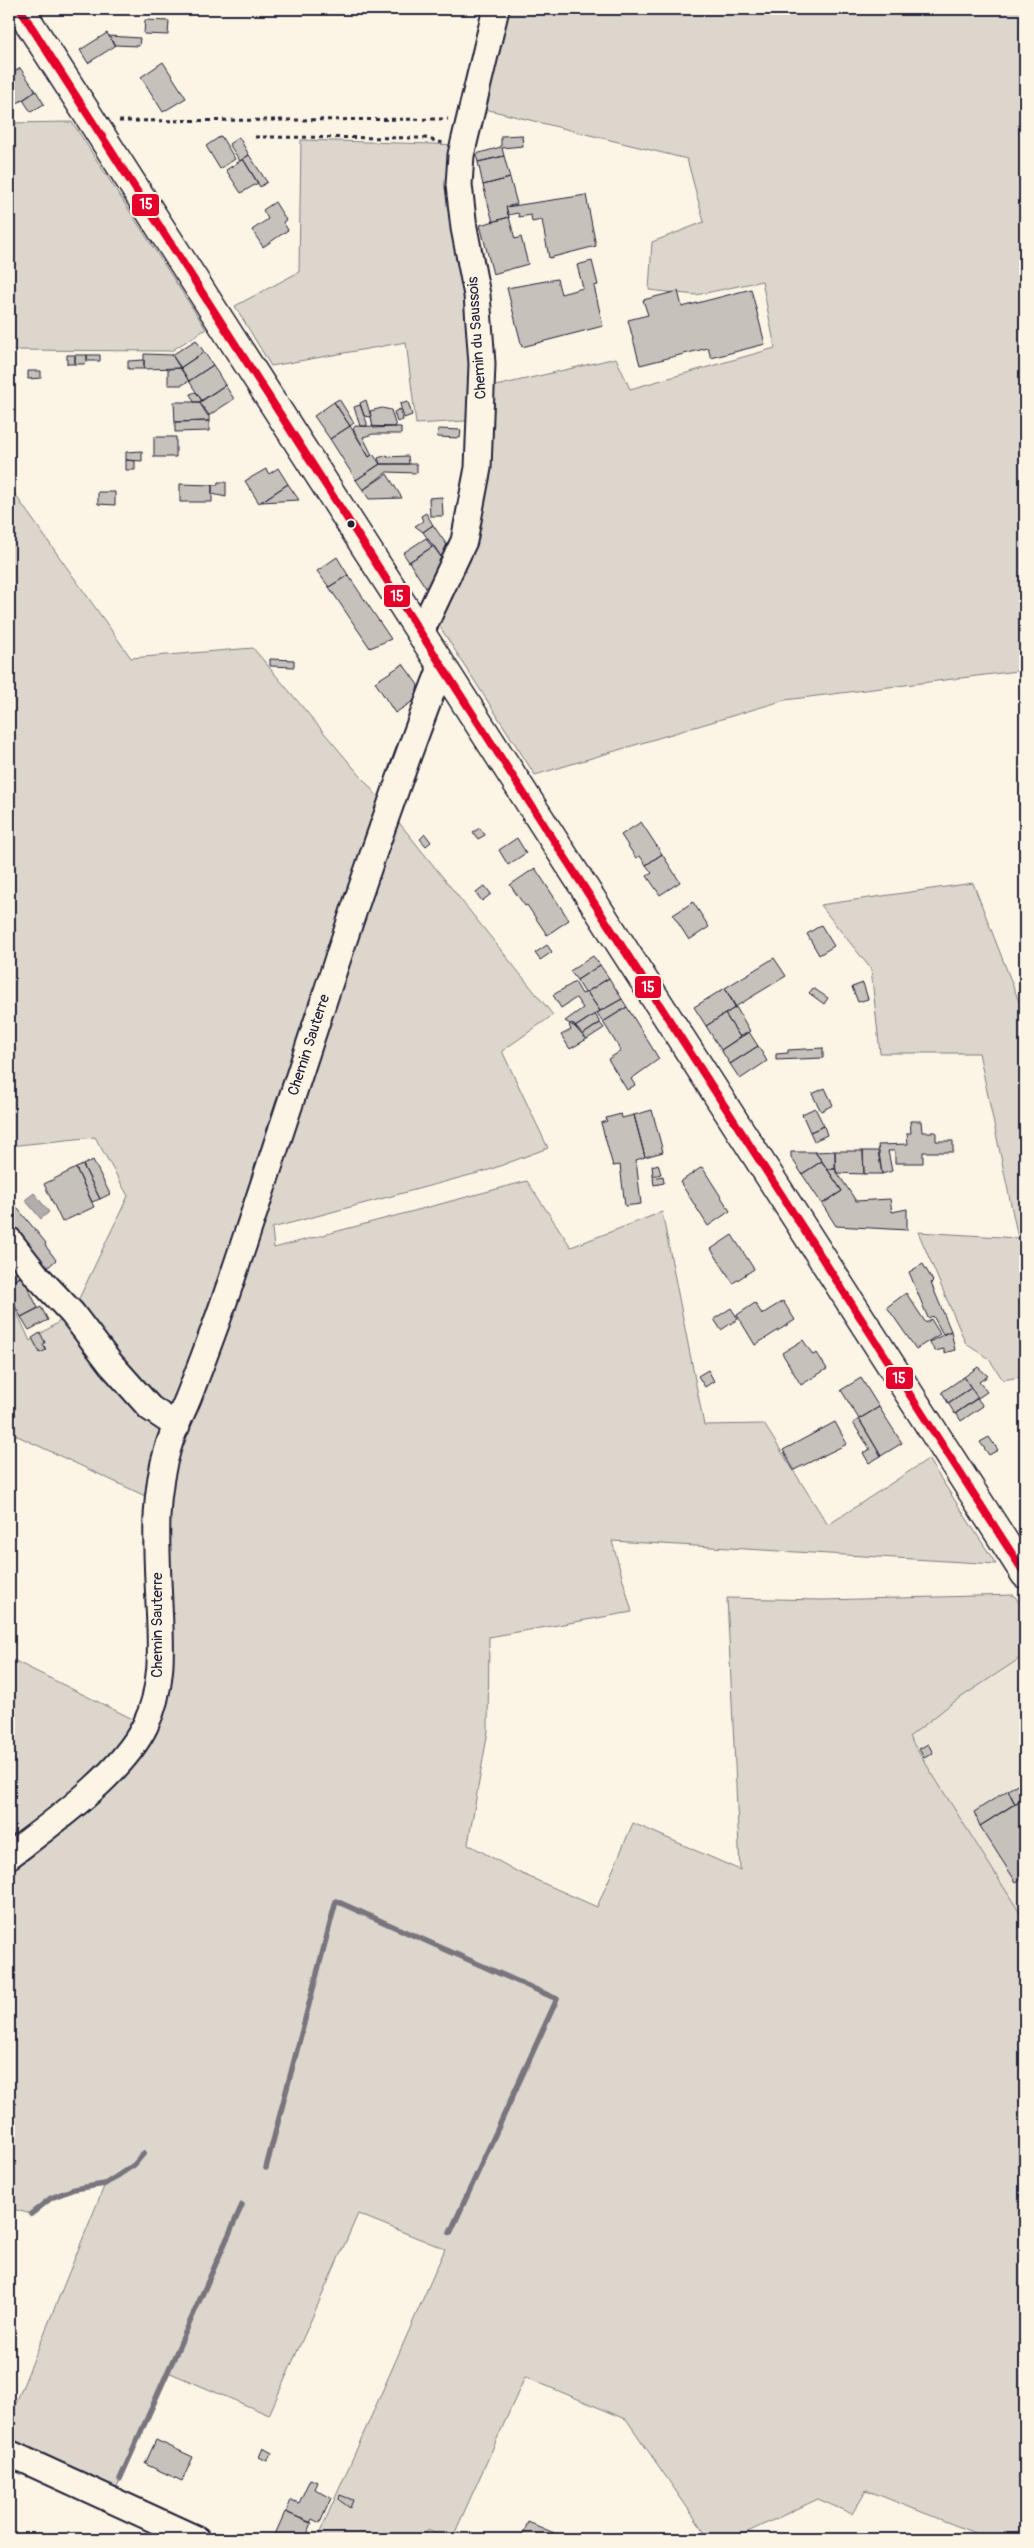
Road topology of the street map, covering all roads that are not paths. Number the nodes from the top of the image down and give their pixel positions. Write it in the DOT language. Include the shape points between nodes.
graph roads {
  1 [pos="20,9"];
  2 [pos="496,9"];
  3 [pos="421,632"];
  4 [pos="442,665"];
  5 [pos="9,1240"];
  6 [pos="176,1426"];
  7 [pos="1025,1574"];
  8 [pos="9,1856"];
  9 [pos="9,2453"];
  10 [pos="197,2539"];
  1 -- 3 [label="main road"];
  2 -- 3 [label="street, Chemin du Saussois" via="461,155 459,185 477,295 482,364 478,468 464,541"];
  3 -- 4 [label="main road"];
  4 -- 6 [label="street, Chemin Sauterre" via="337,959 240,1256"];
  4 -- 7 [label="main road"];
  5 -- 6 [label="street" via="72,1313 116,1371 150,1408"];
  6 -- 8 [label="street, Chemin Sauterre" via="168,1449 156,1522 160,1664 155,1698 146,1726 132,1747 92,1789"];
  9 -- 10 [label="street"];
}
